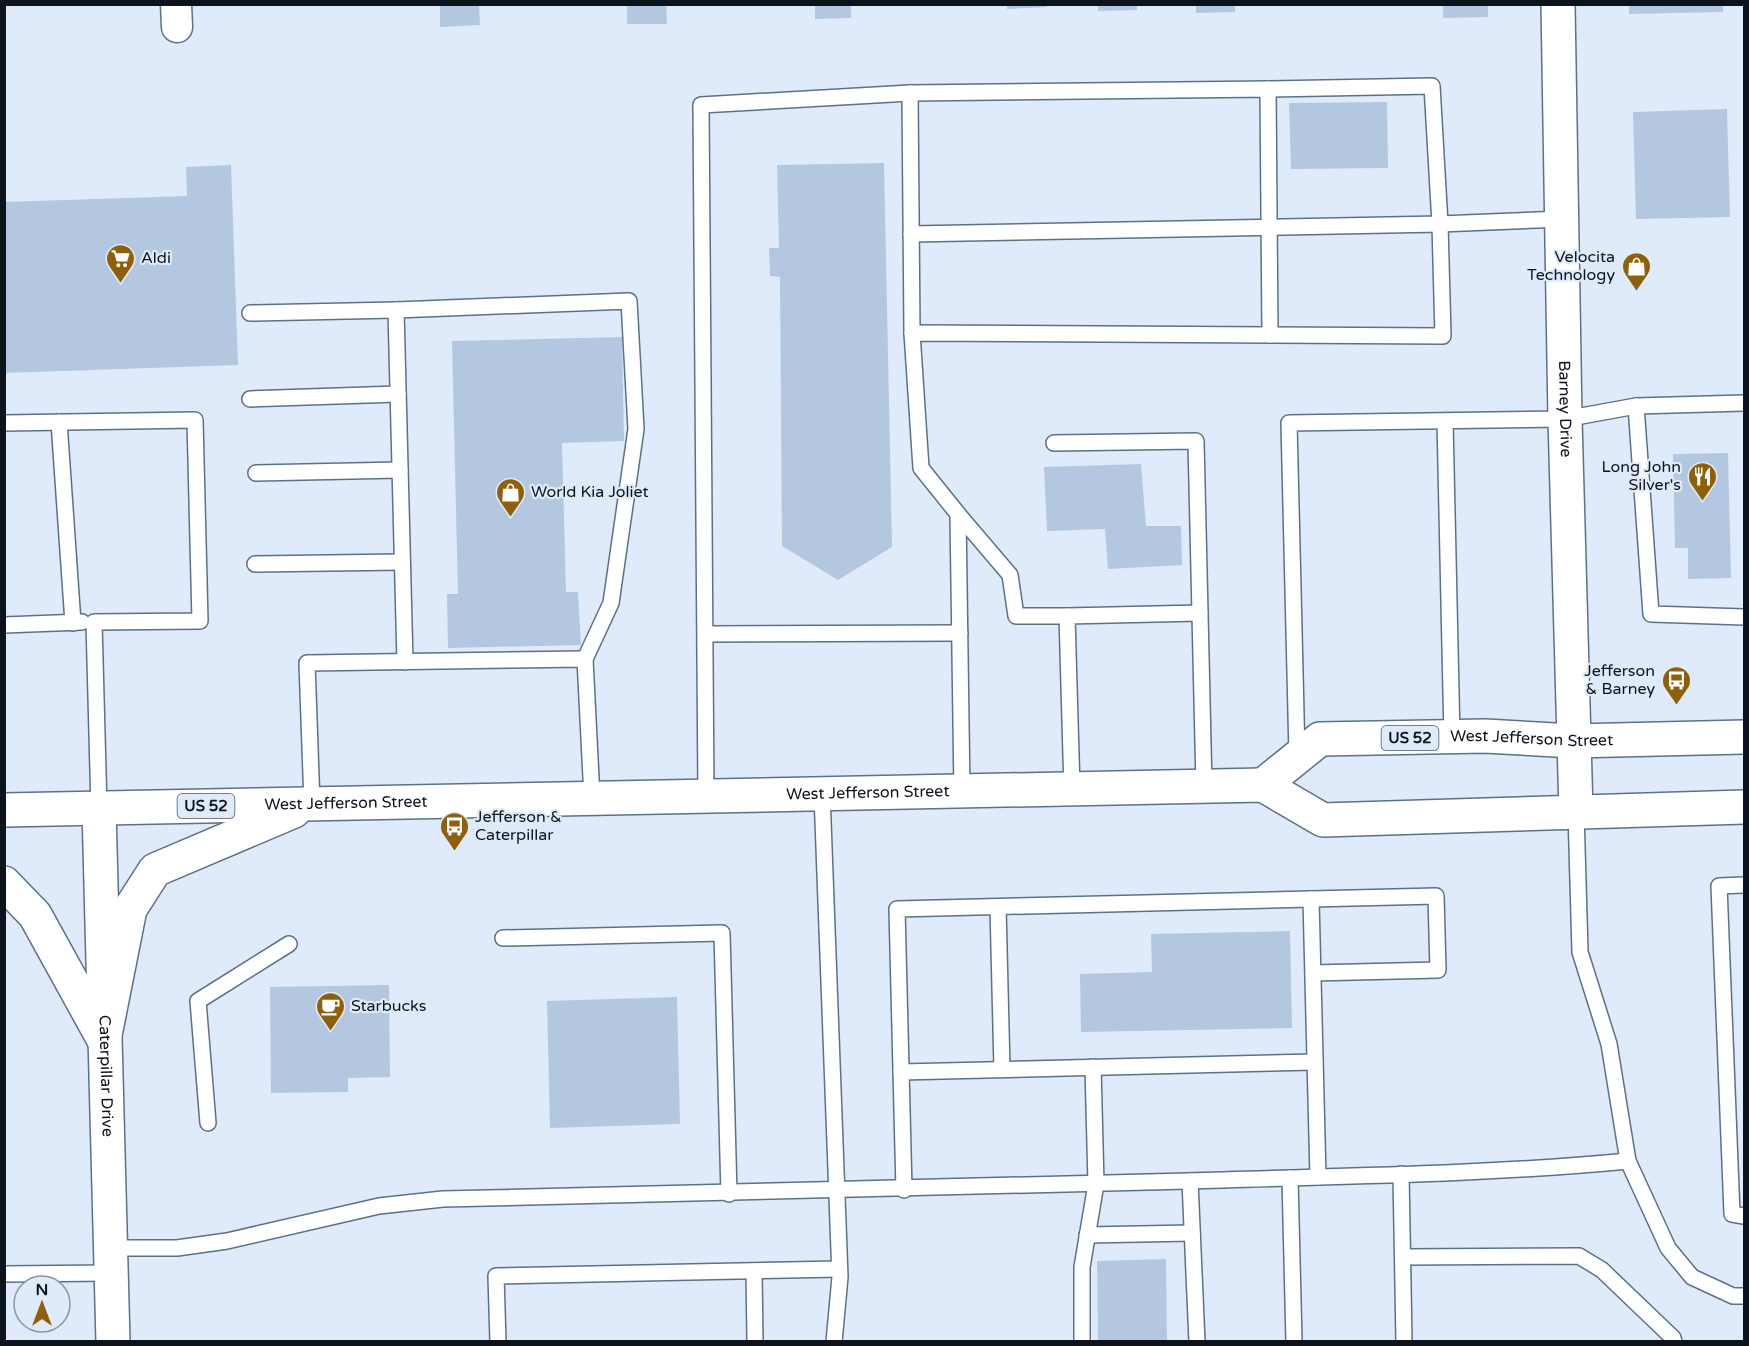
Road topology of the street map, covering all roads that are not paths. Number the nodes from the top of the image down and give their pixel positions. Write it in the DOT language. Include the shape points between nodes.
graph roads {
  1 [pos="1558,4"];
  2 [pos="1268,89"];
  3 [pos="909,93"];
  4 [pos="1562,219"];
  5 [pos="1440,224"];
  6 [pos="1269,226"];
  7 [pos="911,234"];
  8 [pos="396,310"];
  9 [pos="250,313"];
  10 [pos="912,333"];
  11 [pos="1270,335"];
  12 [pos="398,394"];
  13 [pos="250,399"];
  14 [pos="1744,403"];
  15 [pos="1636,406"];
  16 [pos="1565,419"];
  17 [pos="1445,421"];
  18 [pos="59,422"];
  19 [pos="4,423"];
  20 [pos="1054,443"];
  21 [pos="400,470"];
  22 [pos="256,473"];
  23 [pos="958,514"];
  24 [pos="402,562"];
  25 [pos="255,564"];
  26 [pos="1200,613"];
  27 [pos="1067,616"];
  28 [pos="1744,616"];
  29 [pos="94,622"];
  30 [pos="73,623"];
  31 [pos="4,625"];
  32 [pos="960,633"];
  33 [pos="706,634"];
  34 [pos="585,659"];
  35 [pos="405,662"];
  36 [pos="1744,737"];
  37 [pos="1452,738"];
  38 [pos="1574,741"];
  39 [pos="1297,758"];
  40 [pos="1263,785"];
  41 [pos="1203,786"];
  42 [pos="1072,790"];
  43 [pos="962,792"];
  44 [pos="822,794"];
  45 [pos="706,796"];
  46 [pos="592,798"];
  47 [pos="312,804"];
  48 [pos="1744,807"];
  49 [pos="99,809"];
  50 [pos="4,810"];
  51 [pos="1576,812"];
  52 [pos="4,883"];
  53 [pos="1744,885"];
  54 [pos="1311,899"];
  55 [pos="998,907"];
  56 [pos="503,938"];
  57 [pos="289,944"];
  58 [pos="1313,973"];
  59 [pos="104,1040"];
  60 [pos="1315,1062"];
  61 [pos="1093,1067"];
  62 [pos="1002,1069"];
  63 [pos="901,1071"];
  64 [pos="208,1123"];
  65 [pos="1628,1161"];
  66 [pos="1401,1174"];
  67 [pos="1318,1177"];
  68 [pos="1290,1178"];
  69 [pos="1190,1181"];
  70 [pos="1096,1184"];
  71 [pos="904,1190"];
  72 [pos="836,1192"];
  73 [pos="729,1194"];
  74 [pos="1744,1216"];
  75 [pos="1192,1233"];
  76 [pos="1087,1235"];
  77 [pos="1402,1257"];
  78 [pos="111,1261"];
  79 [pos="839,1269"];
  80 [pos="754,1271"];
  81 [pos="4,1274"];
  82 [pos="1744,1296"];
  83 [pos="113,1341"];
  84 [pos="498,1341"];
  85 [pos="755,1341"];
  86 [pos="834,1341"];
  87 [pos="1082,1341"];
  88 [pos="1197,1341"];
  89 [pos="1294,1341"];
  90 [pos="1404,1341"];
  91 [pos="1674,1341"];
  1 -- 4 [label="main road, Barney Drive"];
  2 -- 3 [label="lane"];
  2 -- 5 [label="lane" via="1432,86"];
  2 -- 6 [label="lane"];
  3 -- 7 [label="lane"];
  3 -- 33 [label="lane" via="701,105"];
  4 -- 5 [label="lane"];
  4 -- 16 [label="main road, Barney Drive"];
  5 -- 6 [label="lane"];
  5 -- 11 [label="lane" via="1443,336"];
  6 -- 7 [label="lane"];
  6 -- 11 [label="lane"];
  7 -- 10 [label="lane"];
  8 -- 9 [label="lane"];
  8 -- 12 [label="lane"];
  8 -- 34 [label="lane" via="629,301 636,429 611,603"];
  10 -- 11 [label="lane"];
  10 -- 23 [label="lane" via="921,468"];
  12 -- 13 [label="lane"];
  12 -- 21 [label="lane"];
  14 -- 15 [label="lane"];
  15 -- 16 [label="lane"];
  15 -- 28 [label="lane" via="1651,614"];
  16 -- 17 [label="lane"];
  16 -- 38 [label="main road, Barney Drive"];
  17 -- 37 [label="lane"];
  17 -- 39 [label="lane" via="1289,423"];
  18 -- 19 [label="lane"];
  18 -- 29 [label="lane" via="195,420 200,621"];
  18 -- 30 [label="lane"];
  20 -- 26 [label="lane" via="1196,441"];
  21 -- 22 [label="lane"];
  21 -- 24 [label="lane"];
  23 -- 27 [label="lane" via="1010,575 1016,616"];
  23 -- 32 [label="lane"];
  24 -- 25 [label="lane"];
  24 -- 35 [label="lane"];
  26 -- 27 [label="lane"];
  26 -- 41 [label="lane"];
  27 -- 42 [label="lane"];
  29 -- 30 [label="lane"];
  29 -- 49 [label="lane"];
  30 -- 31 [label="lane"];
  32 -- 33 [label="lane"];
  32 -- 43 [label="lane"];
  33 -- 45 [label="lane"];
  34 -- 35 [label="lane"];
  34 -- 46 [label="lane"];
  35 -- 47 [label="lane" via="307,663"];
  36 -- 38 [label="main road, West Jefferson Street / US 52"];
  37 -- 38 [label="main road, West Jefferson Street / US 52"];
  37 -- 39 [label="main road, West Jefferson Street / US 52" via="1320,739"];
  38 -- 51 [label="main road, Barney Drive"];
  39 -- 40 [label="main road, West Jefferson Street / US 52"];
  40 -- 41 [label="main road, West Jefferson Street / US 52"];
  40 -- 51 [label="main road" via="1323,820"];
  41 -- 42 [label="main road, West Jefferson Street / US 52"];
  42 -- 43 [label="main road, West Jefferson Street / US 52"];
  43 -- 44 [label="main road, West Jefferson Street / US 52"];
  44 -- 45 [label="main road, West Jefferson Street / US 52"];
  44 -- 72 [label="lane"];
  45 -- 46 [label="main road, West Jefferson Street / US 52"];
  46 -- 47 [label="main road, West Jefferson Street / US 52"];
  47 -- 49 [label="main road, West Jefferson Street / US 52"];
  47 -- 59 [label="main road" via="155,870 130,909"];
  48 -- 51 [label="main road"];
  49 -- 50 [label="main road, West Jefferson Street / US 52"];
  49 -- 59 [label="main road, Caterpillar Drive"];
  51 -- 65 [label="lane" via="1581,952 1609,1044"];
  52 -- 59 [label="main road" via="35,915"];
  53 -- 74 [label="lane" via="1719,886 1732,1214"];
  54 -- 55 [label="lane"];
  54 -- 58 [label="lane"];
  54 -- 58 [label="lane" via="1436,896 1438,970"];
  55 -- 62 [label="lane"];
  55 -- 63 [label="lane" via="897,909"];
  56 -- 73 [label="lane" via="722,933"];
  57 -- 64 [label="lane" via="198,1001"];
  58 -- 60 [label="lane"];
  59 -- 78 [label="main road, Caterpillar Drive"];
  60 -- 61 [label="lane"];
  60 -- 67 [label="lane"];
  61 -- 62 [label="lane"];
  61 -- 70 [label="lane"];
  62 -- 63 [label="lane"];
  63 -- 71 [label="lane"];
  65 -- 66 [label="lane"];
  65 -- 82 [label="lane" via="1668,1248 1692,1277 1733,1296"];
  66 -- 67 [label="lane"];
  66 -- 77 [label="lane"];
  67 -- 68 [label="lane"];
  68 -- 69 [label="lane"];
  68 -- 89 [label="lane"];
  69 -- 70 [label="lane"];
  69 -- 75 [label="lane"];
  70 -- 71 [label="lane"];
  70 -- 76 [label="lane"];
  71 -- 72 [label="lane"];
  72 -- 73 [label="lane"];
  72 -- 79 [label="lane"];
  73 -- 78 [label="lane" via="443,1199 379,1206 217,1243"];
  75 -- 76 [label="lane"];
  75 -- 88 [label="lane"];
  76 -- 87 [label="lane" via="1082,1267"];
  77 -- 90 [label="lane"];
  77 -- 91 [label="lane" via="1579,1256 1602,1270"];
  78 -- 81 [label="lane"];
  78 -- 83 [label="main road, Caterpillar Drive"];
  79 -- 80 [label="lane"];
  79 -- 86 [label="lane"];
  80 -- 84 [label="lane" via="496,1276"];
  80 -- 85 [label="lane"];
}
